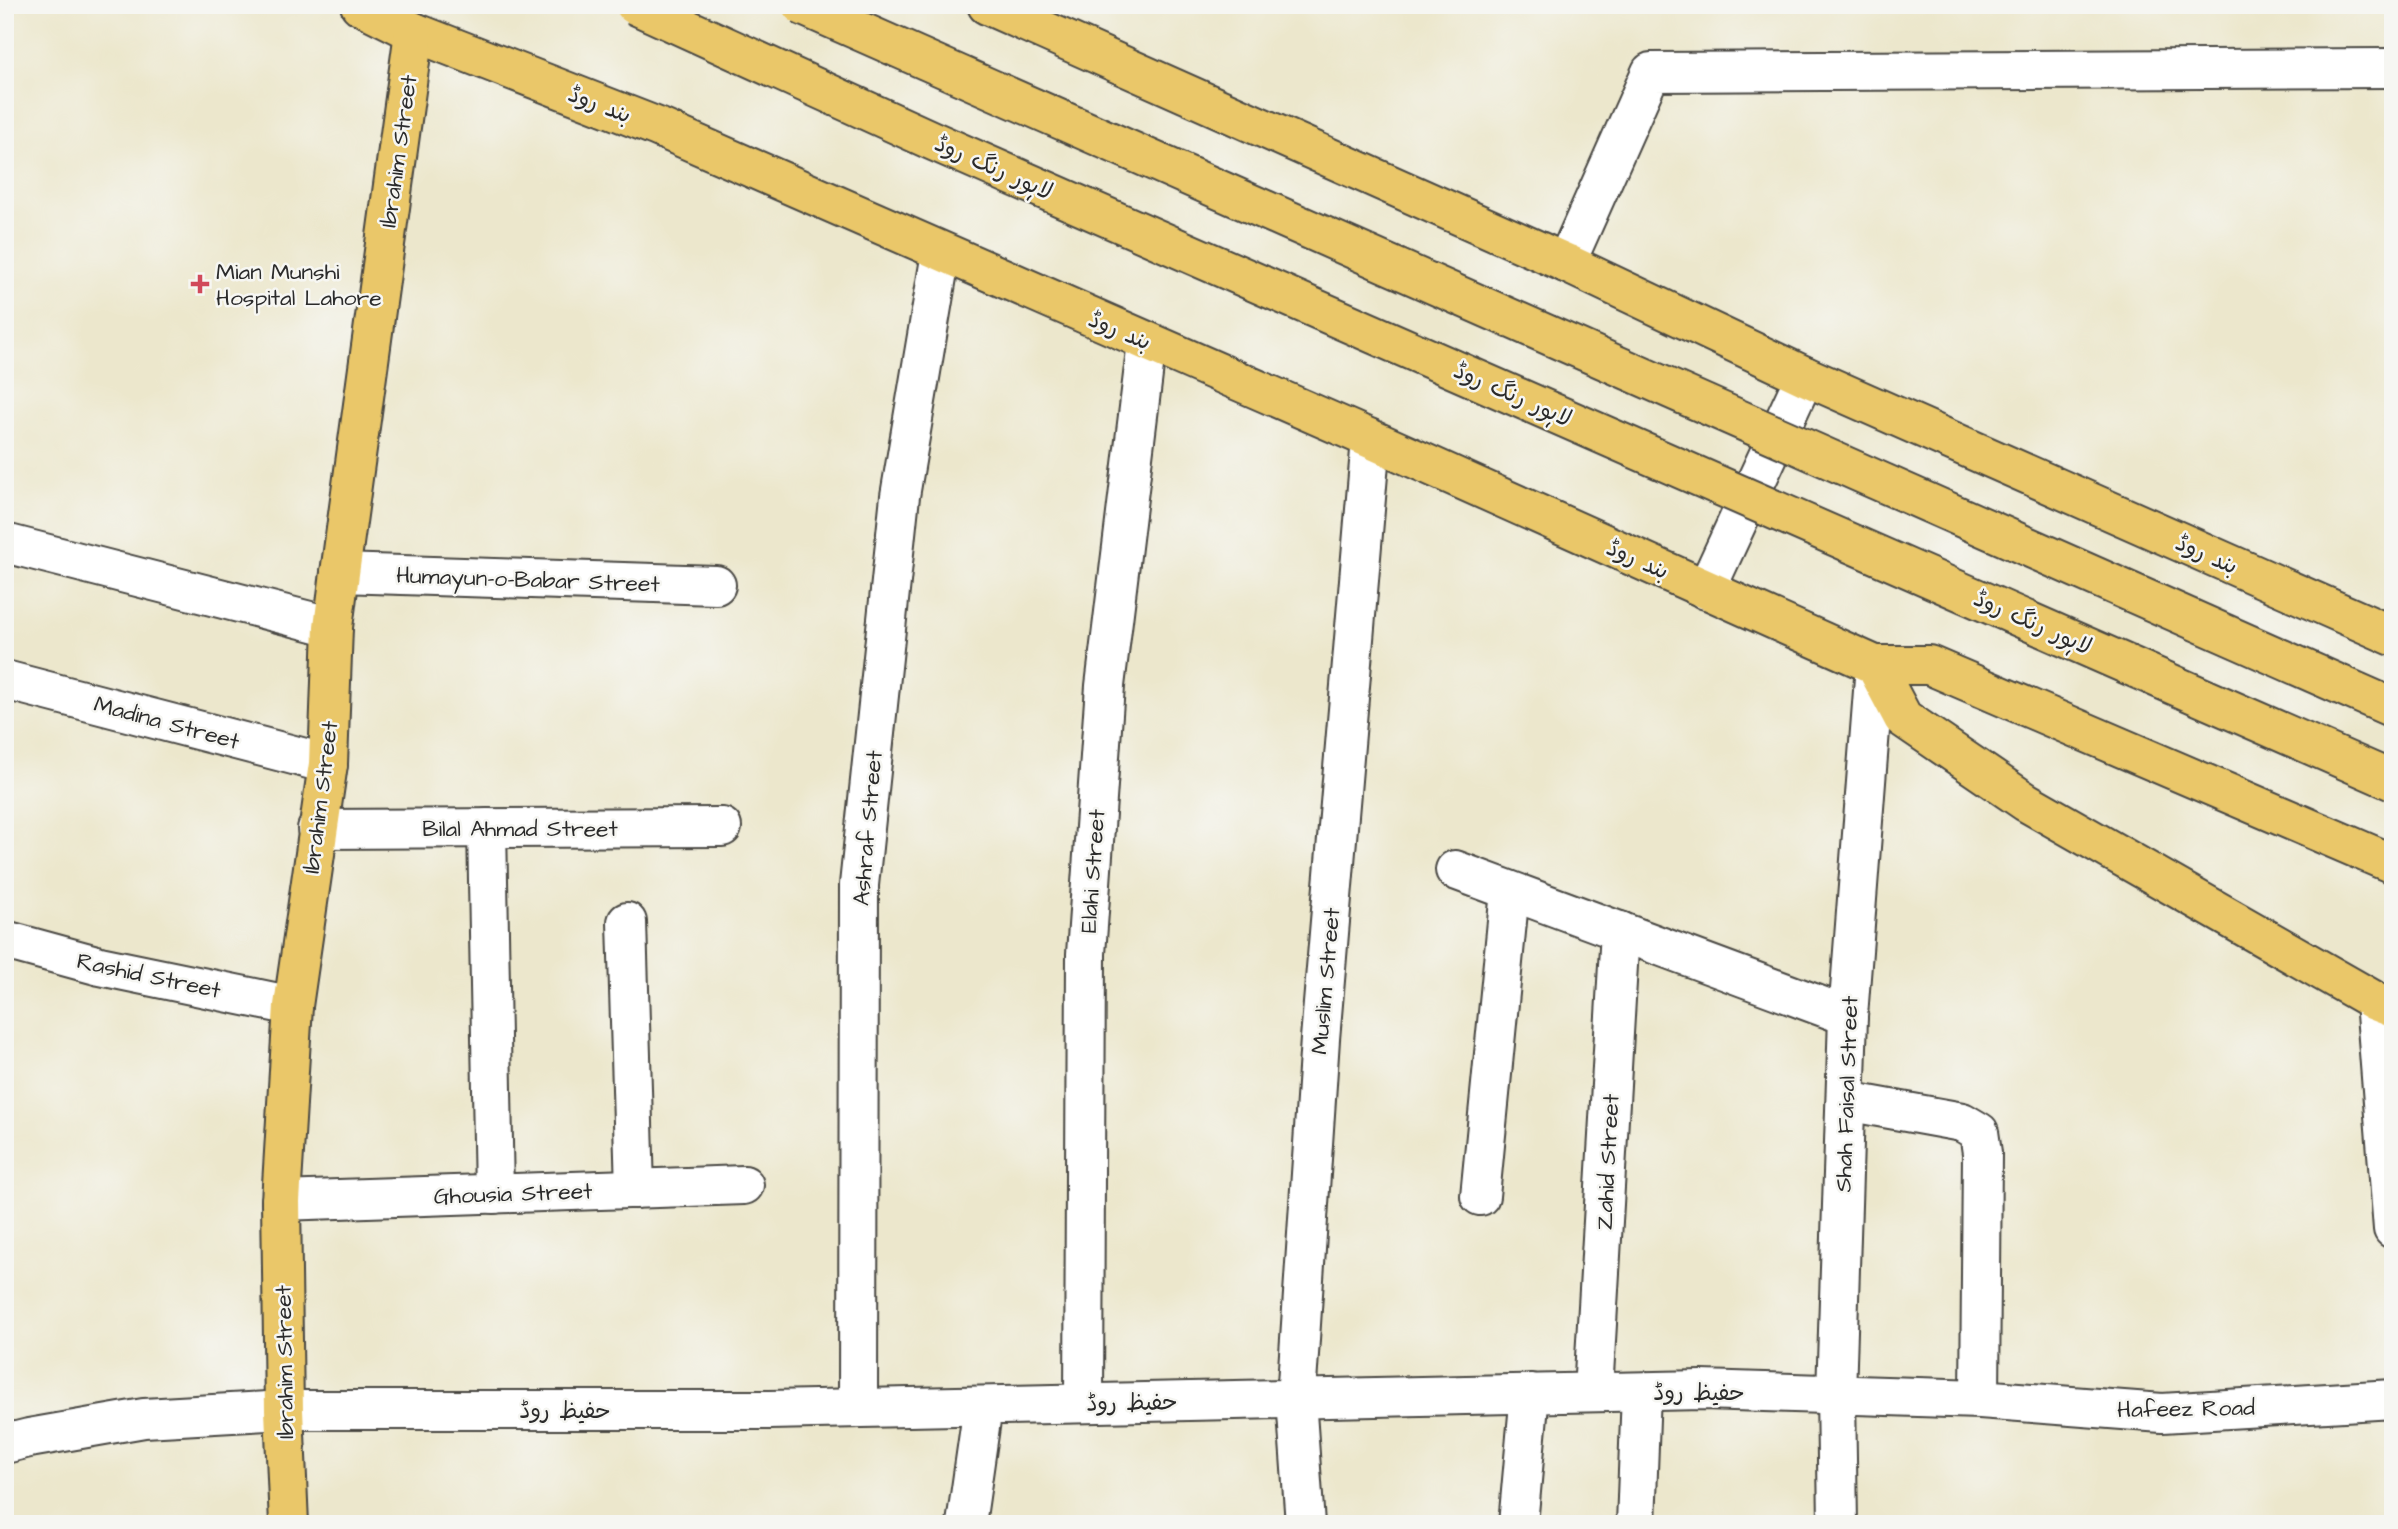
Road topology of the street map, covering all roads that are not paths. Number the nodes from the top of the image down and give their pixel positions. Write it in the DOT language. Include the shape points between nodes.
graph roads {
  1 [pos="360,5"];
  2 [pos="635,5"];
  3 [pos="801,5"];
  4 [pos="987,5"];
  5 [pos="414,32"];
  6 [pos="2393,68"];
  7 [pos="942,253"];
  8 [pos="1566,263"];
  9 [pos="1147,342"];
  10 [pos="1805,376"];
  11 [pos="1371,439"];
  12 [pos="5,543"];
  13 [pos="340,573"];
  14 [pos="716,585"];
  15 [pos="1706,590"];
  16 [pos="333,627"];
  17 [pos="2393,636"];
  18 [pos="1875,665"];
  19 [pos="5,680"];
  20 [pos="2393,708"];
  21 [pos="328,764"];
  22 [pos="2393,780"];
  23 [pos="722,827"];
  24 [pos="487,828"];
  25 [pos="317,829"];
  26 [pos="2393,864"];
  27 [pos="1455,870"];
  28 [pos="1510,891"];
  29 [pos="627,922"];
  30 [pos="1620,931"];
  31 [pos="5,940"];
  32 [pos="2384,1004"];
  33 [pos="293,1006"];
  34 [pos="1848,1016"];
  35 [pos="1846,1101"];
  36 [pos="744,1185"];
  37 [pos="635,1189"];
  38 [pos="494,1194"];
  39 [pos="1480,1196"];
  40 [pos="281,1200"];
  41 [pos="2393,1229"];
  42 [pos="1641,1391"];
  43 [pos="1593,1392"];
  44 [pos="1530,1393"];
  45 [pos="1836,1395"];
  46 [pos="1296,1399"];
  47 [pos="1980,1399"];
  48 [pos="2393,1399"];
  49 [pos="1084,1403"];
  50 [pos="983,1406"];
  51 [pos="858,1408"];
  52 [pos="284,1410"];
  53 [pos="5,1444"];
  54 [pos="289,1524"];
  55 [pos="966,1524"];
  56 [pos="1305,1524"];
  57 [pos="1518,1524"];
  58 [pos="1636,1524"];
  59 [pos="1838,1524"];
  1 -- 5 [label="main road, بند روڈ"];
  2 -- 22 [label="main road, لاہور رنگ روڈ, bridge" via="931,140"];
  3 -- 20 [label="main road, bridge"];
  4 -- 8 [label="main road, بند روڈ"];
  5 -- 7 [label="main road, بند روڈ" via="658,127"];
  5 -- 13 [label="main road, Ibrahim Street"];
  6 -- 8 [label="street" via="1651,72"];
  7 -- 9 [label="main road, بند روڈ"];
  7 -- 51 [label="street, Ashraf Street" via="900,496 859,885"];
  8 -- 10 [label="main road, بند روڈ"];
  9 -- 11 [label="main road, بند روڈ"];
  9 -- 49 [label="street, Elahi Street" via="1105,686 1086,954"];
  10 -- 15 [label="street"];
  10 -- 17 [label="main road, بند روڈ"];
  11 -- 15 [label="main road, بند روڈ"];
  11 -- 46 [label="street, Muslim Street"];
  12 -- 16 [label="street"];
  13 -- 14 [label="street, Humayun-o-Babar Street"];
  13 -- 16 [label="main road, Ibrahim Street"];
  15 -- 18 [label="main road, بند روڈ"];
  16 -- 21 [label="main road, Ibrahim Street"];
  18 -- 26 [label="main road, بند روڈ" via="1928,665"];
  18 -- 32 [label="main road" via="1903,718 2015,794"];
  18 -- 34 [label="street, Shah Faisal Street"];
  19 -- 21 [label="street, Madina Street"];
  21 -- 25 [label="main road, Ibrahim Street"];
  23 -- 24 [label="street, Bilal Ahmad Street"];
  24 -- 25 [label="street, Bilal Ahmad Street"];
  24 -- 38 [label="street"];
  25 -- 33 [label="main road, Ibrahim Street"];
  27 -- 28 [label="street"];
  28 -- 30 [label="street"];
  28 -- 39 [label="street"];
  29 -- 37 [label="street"];
  30 -- 34 [label="street"];
  30 -- 43 [label="street, Zahid Street"];
  31 -- 33 [label="street, Rashid Street" via="100,966"];
  32 -- 41 [label="street"];
  33 -- 40 [label="main road, Ibrahim Street"];
  34 -- 35 [label="street, Shah Faisal Street"];
  35 -- 45 [label="street, Shah Faisal Street"];
  35 -- 47 [label="street" via="1962,1122 1979,1132"];
  36 -- 37 [label="street, Ghousia Street"];
  37 -- 38 [label="street, Ghousia Street"];
  38 -- 40 [label="street, Ghousia Street"];
  40 -- 52 [label="main road, Ibrahim Street"];
  42 -- 43 [label="street, حفیظ روڈ"];
  42 -- 45 [label="street, حفیظ روڈ"];
  42 -- 58 [label="street"];
  43 -- 44 [label="street, حفیظ روڈ"];
  44 -- 46 [label="street, حفیظ روڈ"];
  44 -- 57 [label="street"];
  45 -- 47 [label="street, حفیظ روڈ"];
  45 -- 59 [label="street, Shah Faisal Street"];
  46 -- 49 [label="street, حفیظ روڈ"];
  46 -- 56 [label="street, Muslim Street"];
  47 -- 48 [label="street, Hafeez Road" via="2162,1413"];
  49 -- 50 [label="street, حفیظ روڈ"];
  50 -- 51 [label="street, حفیظ روڈ"];
  50 -- 55 [label="street"];
  51 -- 52 [label="street, حفیظ روڈ"];
  52 -- 53 [label="street, حفیظ روڈ" via="144,1418"];
  52 -- 54 [label="main road, Ibrahim Street"];
}
